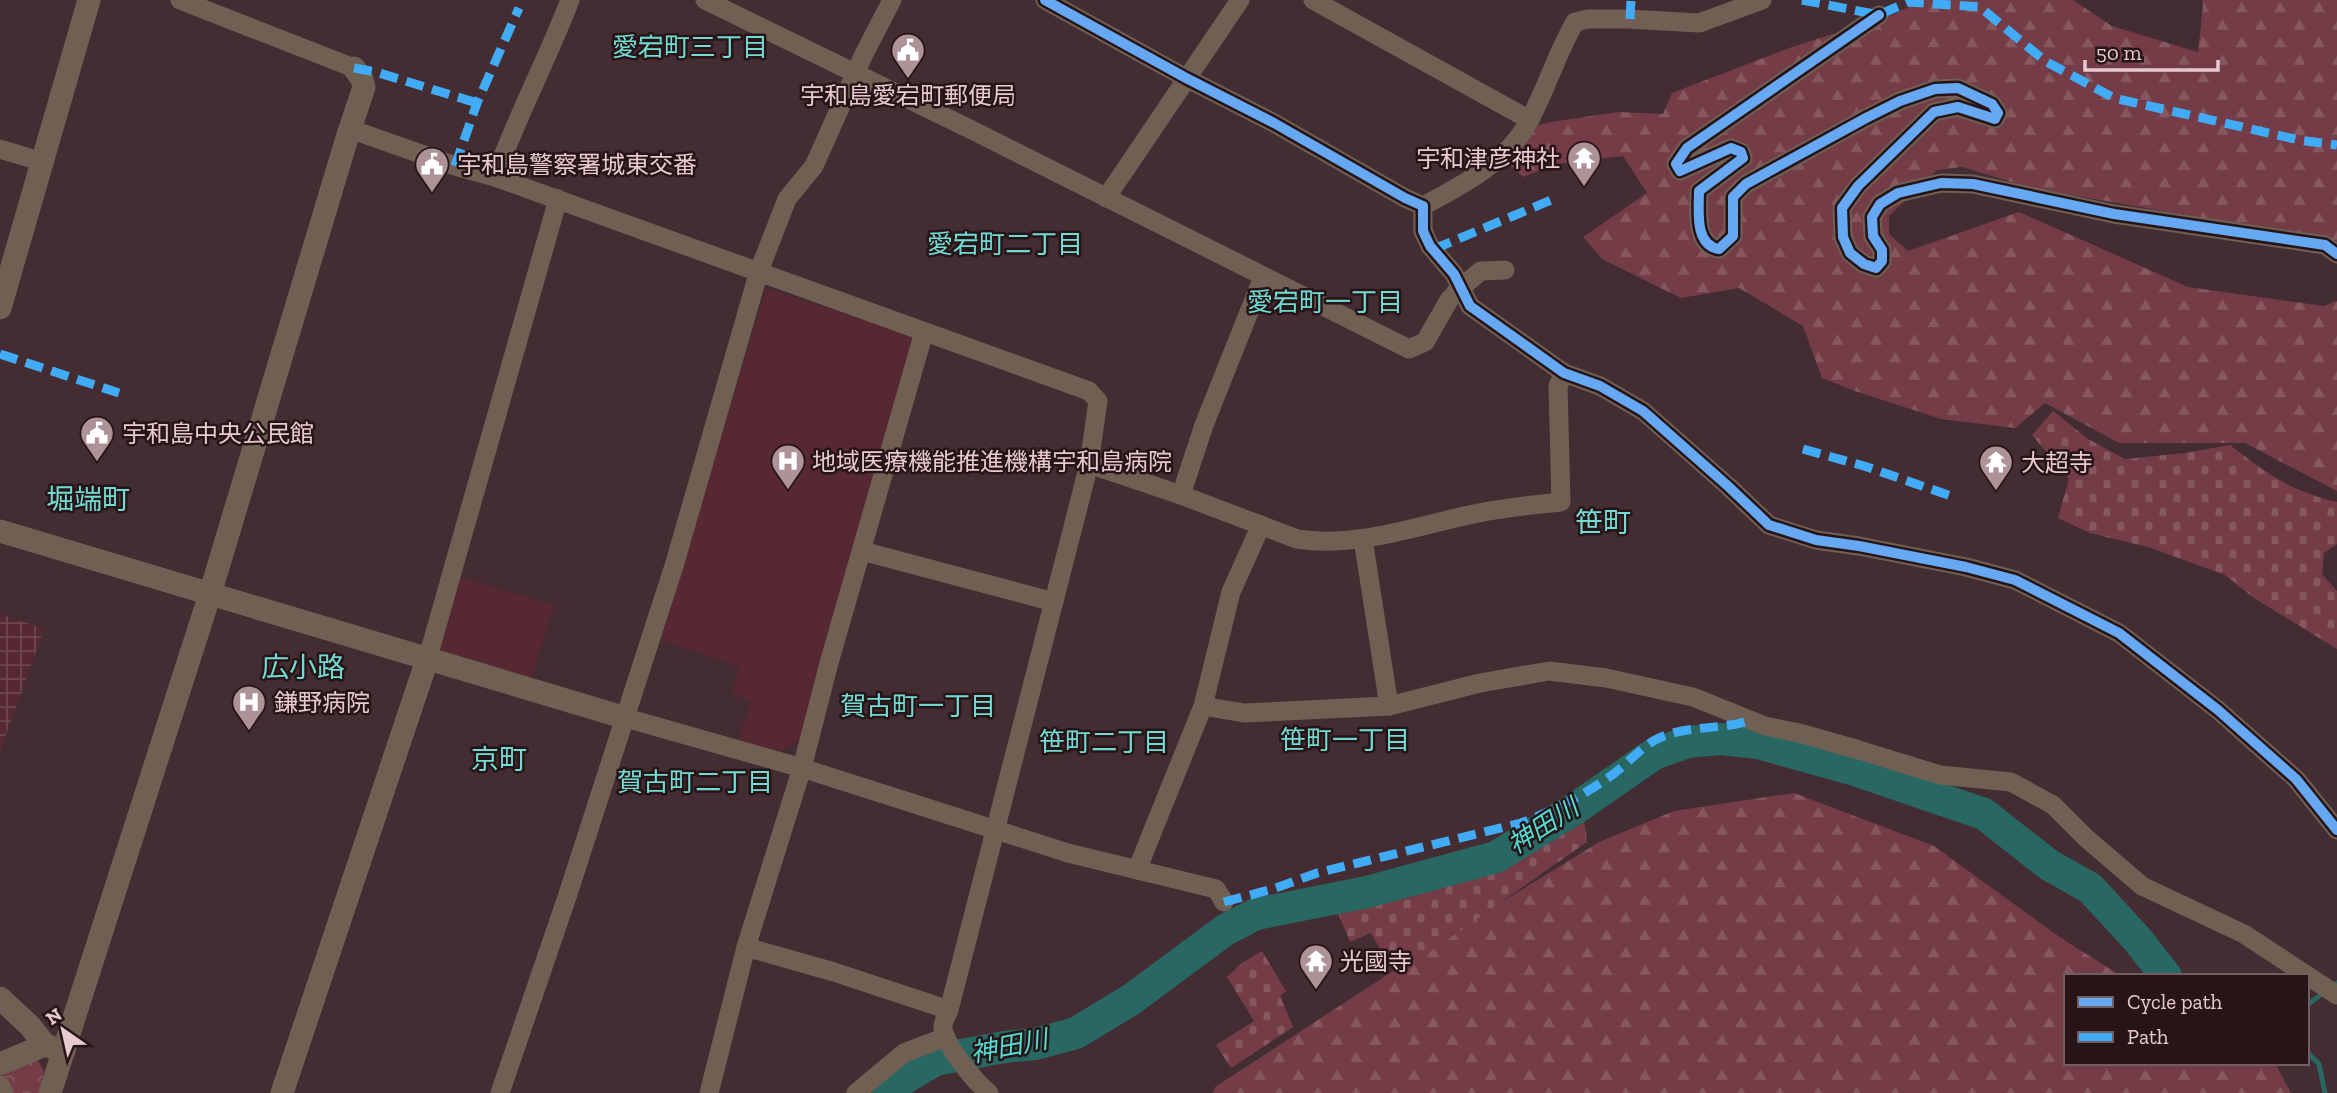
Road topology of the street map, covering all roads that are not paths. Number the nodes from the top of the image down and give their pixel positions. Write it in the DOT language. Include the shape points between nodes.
graph roads {
  1 [pos="89,0"];
  2 [pos="180,0"];
  3 [pos="570,0"];
  4 [pos="705,0"];
  5 [pos="892,0"];
  6 [pos="1045,0"];
  7 [pos="1240,0"];
  8 [pos="1312,0"];
  9 [pos="1762,0"];
  10 [pos="1879,15"];
  11 [pos="354,68"];
  12 [pos="855,74"];
  13 [pos="1186,78"];
  14 [pos="1530,120"];
  15 [pos="350,129"];
  16 [pos="0,149"];
  17 [pos="43,162"];
  18 [pos="495,177"];
  19 [pos="1106,198"];
  20 [pos="558,199"];
  21 [pos="1423,206"];
  22 [pos="2337,254"];
  23 [pos="1505,270"];
  24 [pos="759,271"];
  25 [pos="1263,277"];
  26 [pos="1460,288"];
  27 [pos="0,308"];
  28 [pos="924,332"];
  29 [pos="1564,373"];
  30 [pos="1088,464"];
  31 [pos="1181,495"];
  32 [pos="1261,525"];
  33 [pos="0,531"];
  34 [pos="1363,539"];
  35 [pos="862,551"];
  36 [pos="210,594"];
  37 [pos="1054,602"];
  38 [pos="428,657"];
  39 [pos="1203,706"];
  40 [pos="1389,706"];
  41 [pos="626,718"];
  42 [pos="802,768"];
  43 [pos="2337,830"];
  44 [pos="995,831"];
  45 [pos="1137,870"];
  46 [pos="1224,902"];
  47 [pos="746,947"];
  48 [pos="2304,974"];
  49 [pos="2309,978"];
  50 [pos="2337,995"];
  51 [pos="0,998"];
  52 [pos="949,1010"];
  53 [pos="948,1040"];
  54 [pos="55,1048"];
  55 [pos="0,1064"];
  56 [pos="0,1085"];
  57 [pos="4,1093"];
  58 [pos="51,1093"];
  59 [pos="282,1093"];
  60 [pos="500,1093"];
  61 [pos="709,1093"];
  62 [pos="856,1093"];
  63 [pos="989,1093"];
  1 -- 17 [label="street"];
  2 -- 11 [label="street"];
  3 -- 18 [label="street"];
  4 -- 12 [label="street"];
  5 -- 12 [label="street"];
  6 -- 13 [label="street"];
  7 -- 13 [label="street"];
  8 -- 14 [label="street"];
  9 -- 14 [label="street" via="1699,23 1575,22"];
  10 -- 22 [label="street" via="1687,148 1676,164 1680,171 1731,148 1743,158 1699,191 1698,218 1704,241 1713,248 1733,236 1733,197 1746,184 1900,101 1935,89 1958,89 1992,104 1998,113 1994,119 1958,107 1934,112 1858,186 1842,208 1843,237 1850,253 1864,264 1875,268 1882,261 1872,217 1880,204 1898,193 1941,183 1973,184 2114,214 2325,245"];
  11 -- 15 [label="street" via="364,88"];
  12 -- 19 [label="street"];
  12 -- 24 [label="street" via="814,166 787,199"];
  13 -- 19 [label="street"];
  13 -- 21 [label="street"];
  14 -- 21 [label="street" via="1499,159"];
  15 -- 18 [label="street"];
  15 -- 36 [label="street"];
  16 -- 17 [label="street"];
  17 -- 27 [label="street"];
  18 -- 20 [label="street"];
  19 -- 25 [label="street"];
  20 -- 24 [label="street"];
  20 -- 38 [label="street"];
  21 -- 26 [label="street" via="1423,231"];
  23 -- 26 [label="street" via="1481,271"];
  24 -- 28 [label="street"];
  24 -- 41 [label="street"];
  25 -- 26 [label="street" via="1409,349 1425,342"];
  25 -- 31 [label="street"];
  26 -- 29 [label="street" via="1470,306"];
  28 -- 30 [label="street" via="1089,391 1098,401"];
  28 -- 35 [label="street"];
  29 -- 34 [label="street" via="1558,386 1561,502 1472,514"];
  29 -- 43 [label="street" via="1600,386 1643,411 1769,525 1816,540 2015,580 2119,633 2218,710 2296,779"];
  30 -- 31 [label="street"];
  30 -- 37 [label="street"];
  31 -- 32 [label="street"];
  32 -- 34 [label="street" via="1297,539"];
  32 -- 39 [label="street" via="1231,592"];
  33 -- 36 [label="street"];
  34 -- 40 [label="street"];
  35 -- 37 [label="street"];
  35 -- 42 [label="street"];
  36 -- 38 [label="street"];
  36 -- 54 [label="street"];
  37 -- 44 [label="street"];
  38 -- 41 [label="street"];
  38 -- 59 [label="street"];
  39 -- 40 [label="street" via="1244,713"];
  39 -- 45 [label="street"];
  40 -- 48 [label="street" via="1480,683 1549,671 1573,673 1693,697 1765,726 1940,775 2011,782 2053,805 2143,886 2244,934"];
  41 -- 42 [label="street"];
  41 -- 60 [label="street"];
  42 -- 44 [label="street"];
  42 -- 47 [label="street"];
  44 -- 45 [label="street"];
  44 -- 52 [label="street"];
  45 -- 46 [label="street" via="1216,889"];
  47 -- 52 [label="street"];
  47 -- 61 [label="street"];
  49 -- 50 [label="street"];
  51 -- 54 [label="street"];
  52 -- 53 [label="street" via="943,1026"];
  53 -- 62 [label="street" via="904,1053"];
  53 -- 63 [label="street" via="977,1084"];
  54 -- 55 [label="street"];
  54 -- 58 [label="street"];
  56 -- 57 [label="street"];
}
